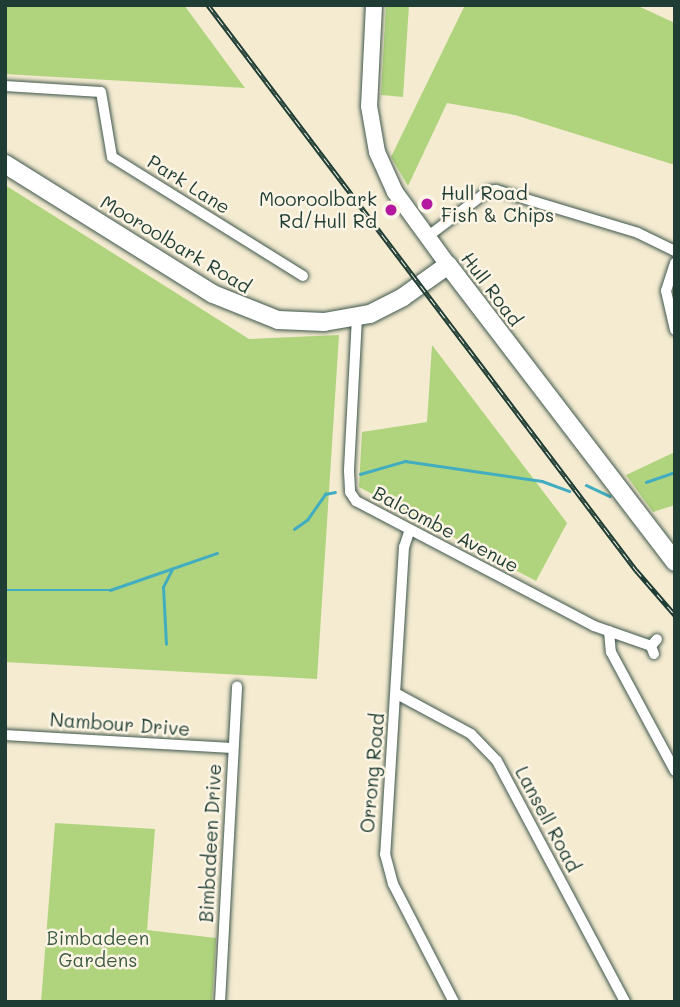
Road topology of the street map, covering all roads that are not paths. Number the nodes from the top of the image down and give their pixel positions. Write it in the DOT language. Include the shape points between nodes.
graph roads {
  1 [pos="374,5"];
  2 [pos="5,86"];
  3 [pos="5,164"];
  4 [pos="427,237"];
  5 [pos="675,251"];
  6 [pos="675,263"];
  7 [pos="448,265"];
  8 [pos="303,276"];
  9 [pos="357,317"];
  10 [pos="675,330"];
  11 [pos="409,532"];
  12 [pos="675,562"];
  13 [pos="609,631"];
  14 [pos="654,647"];
  15 [pos="237,686"];
  16 [pos="397,694"];
  17 [pos="5,734"];
  18 [pos="232,748"];
  19 [pos="675,771"];
  20 [pos="220,1002"];
  21 [pos="454,1002"];
  22 [pos="625,1002"];
  1 -- 4 [label="main road, Hull Road" via="372,132 395,192"];
  2 -- 8 [label="street, Park Lane" via="101,92 112,157"];
  3 -- 9 [label="main road, Mooroolbark Road" via="235,306 300,323"];
  4 -- 5 [label="street" via="488,191 496,190 638,233"];
  4 -- 7 [label="main road, Hull Road"];
  6 -- 10 [label="street" via="666,291"];
  7 -- 9 [label="main road, Mooroolbark Road" via="392,303"];
  7 -- 12 [label="main road, Hull Road"];
  9 -- 11 [label="street, Balcombe Avenue" via="350,492 362,508"];
  11 -- 13 [label="street, Balcombe Avenue"];
  11 -- 16 [label="street, Orrong Road" via="404,547"];
  13 -- 14 [label="street, Balcombe Avenue"];
  13 -- 19 [label="street" via="611,652"];
  15 -- 18 [label="street, Bimbadeen Drive"];
  16 -- 21 [label="street, Orrong Road" via="384,834 386,861 393,884"];
  16 -- 22 [label="street, Lansell Road" via="471,734 497,761"];
  17 -- 18 [label="street, Nambour Drive"];
  18 -- 20 [label="street, Bimbadeen Drive"];
}
